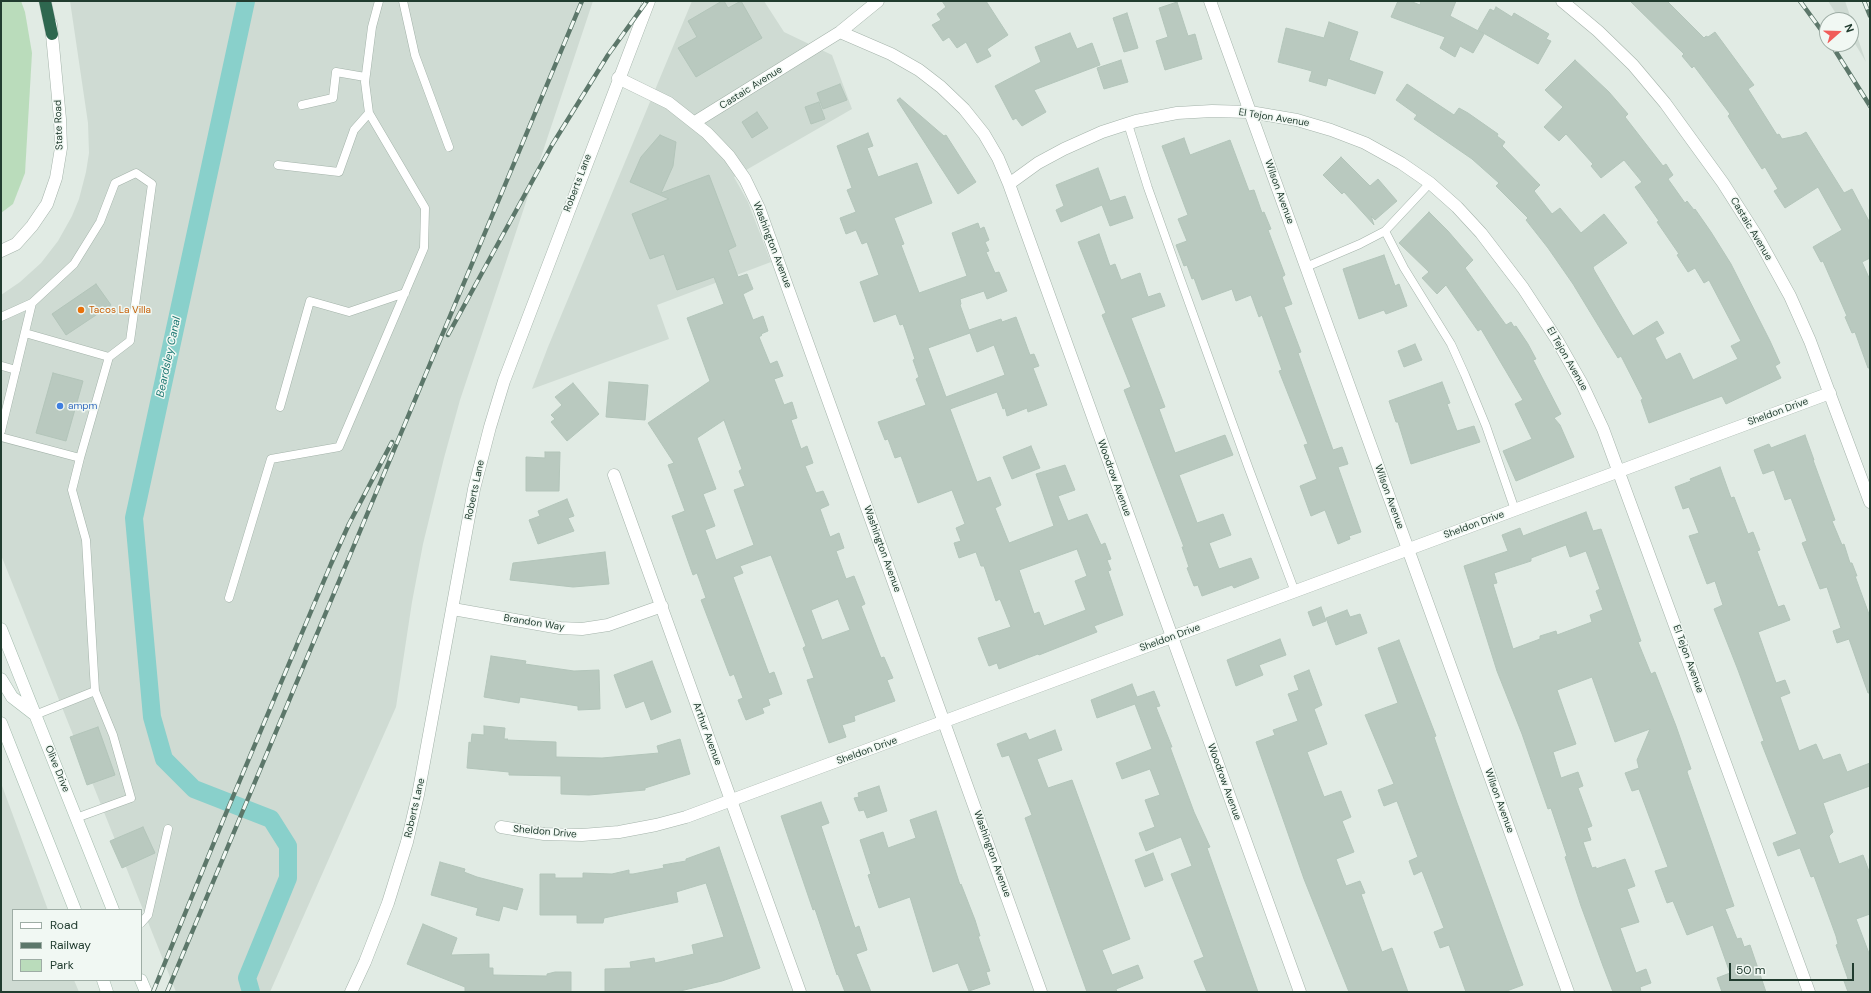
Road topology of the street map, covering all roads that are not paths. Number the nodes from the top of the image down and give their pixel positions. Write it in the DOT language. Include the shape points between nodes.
graph roads {
  1 [pos="45,1"];
  2 [pos="48,1"];
  3 [pos="379,1"];
  4 [pos="403,1"];
  5 [pos="648,1"];
  6 [pos="878,1"];
  7 [pos="1210,1"];
  8 [pos="1562,1"];
  9 [pos="840,32"];
  10 [pos="52,34"];
  11 [pos="365,77"];
  12 [pos="618,78"];
  13 [pos="302,106"];
  14 [pos="1250,112"];
  15 [pos="369,113"];
  16 [pos="695,122"];
  17 [pos="1128,124"];
  18 [pos="449,147"];
  19 [pos="278,165"];
  20 [pos="1430,183"];
  21 [pos="1009,184"];
  22 [pos="1385,231"];
  23 [pos="1,251"];
  24 [pos="1306,267"];
  25 [pos="405,294"];
  26 [pos="32,303"];
  27 [pos="1,317"];
  28 [pos="25,333"];
  29 [pos="109,357"];
  30 [pos="2,366"];
  31 [pos="16,370"];
  32 [pos="1830,393"];
  33 [pos="5,397"];
  34 [pos="280,406"];
  35 [pos="1,431"];
  36 [pos="1,437"];
  37 [pos="80,458"];
  38 [pos="1619,471"];
  39 [pos="614,475"];
  40 [pos="1870,502"];
  41 [pos="1515,510"];
  42 [pos="1408,550"];
  43 [pos="1295,592"];
  44 [pos="229,598"];
  45 [pos="662,606"];
  46 [pos="452,609"];
  47 [pos="1,629"];
  48 [pos="1172,638"];
  49 [pos="1,679"];
  50 [pos="95,691"];
  51 [pos="35,715"];
  52 [pos="944,722"];
  53 [pos="1,723"];
  54 [pos="731,801"];
  55 [pos="76,818"];
  56 [pos="501,828"];
  57 [pos="168,829"];
  58 [pos="75,909"];
  59 [pos="113,909"];
  60 [pos="142,922"];
  61 [pos="103,981"];
  62 [pos="141,981"];
  63 [pos="107,992"];
  64 [pos="146,992"];
  65 [pos="351,992"];
  66 [pos="800,992"];
  67 [pos="1041,992"];
  68 [pos="1300,992"];
  69 [pos="1568,992"];
  70 [pos="1809,992"];
  1 -- 10 [label="highway"];
  2 -- 10 [label="street, State Road"];
  3 -- 11 [label="lane" via="372,27"];
  4 -- 18 [label="lane" via="415,56"];
  5 -- 12 [label="street, Roberts Lane"];
  6 -- 9 [label="street, Castaic Avenue"];
  7 -- 14 [label="street, Wilson Avenue"];
  8 -- 32 [label="street, Castaic Avenue" via="1633,65 1665,103 1723,183 1758,238 1790,296"];
  9 -- 16 [label="street, Castaic Avenue"];
  9 -- 21 [label="street, Woodrow Avenue" via="891,54 919,70 941,87 964,109 984,134"];
  10 -- 23 [label="street, State Road" via="61,148 56,178 47,204 32,226 16,244"];
  11 -- 13 [label="lane" via="336,72 333,98"];
  11 -- 15 [label="lane"];
  12 -- 16 [label="street" via="669,103"];
  12 -- 46 [label="street, Roberts Lane" via="504,381 474,489"];
  14 -- 17 [label="street, El Tejon Avenue" via="1177,113"];
  14 -- 20 [label="street, El Tejon Avenue" via="1297,120 1338,132 1365,143"];
  14 -- 24 [label="street, Wilson Avenue"];
  15 -- 19 [label="lane" via="354,130 339,172"];
  15 -- 25 [label="lane" via="425,208 424,248"];
  16 -- 52 [label="street, Washington Avenue" via="729,156 745,179 759,208"];
  17 -- 21 [label="street, El Tejon Avenue" via="1102,132 1064,149 1038,163"];
  17 -- 43 [label="lane" via="1148,188"];
  20 -- 22 [label="lane"];
  20 -- 38 [label="street, El Tejon Avenue" via="1481,233 1523,288 1582,384"];
  21 -- 48 [label="street, Woodrow Avenue"];
  22 -- 24 [label="lane"];
  22 -- 41 [label="lane" via="1465,375"];
  24 -- 42 [label="street, Wilson Avenue"];
  25 -- 34 [label="lane" via="349,312 310,301"];
  25 -- 44 [label="lane" via="339,447 270,459"];
  26 -- 27 [label="lane"];
  26 -- 28 [label="lane"];
  26 -- 29 [label="lane" via="74,264 100,222 115,183 136,173 152,184 130,341"];
  28 -- 29 [label="lane"];
  28 -- 31 [label="lane"];
  29 -- 37 [label="lane"];
  30 -- 31 [label="lane"];
  31 -- 33 [label="lane"];
  32 -- 38 [label="street, Sheldon Drive"];
  32 -- 40 [label="street, Castaic Avenue"];
  33 -- 35 [label="lane"];
  36 -- 37 [label="lane"];
  37 -- 50 [label="lane" via="72,490 86,540"];
  38 -- 41 [label="street, Sheldon Drive"];
  38 -- 70 [label="street, El Tejon Avenue"];
  39 -- 45 [label="street, Arthur Avenue"];
  41 -- 42 [label="street, Sheldon Drive"];
  42 -- 43 [label="street, Sheldon Drive"];
  42 -- 69 [label="street, Wilson Avenue"];
  43 -- 48 [label="street, Sheldon Drive"];
  45 -- 46 [label="street, Brandon Way" via="608,625 582,628 560,628"];
  45 -- 54 [label="street, Arthur Avenue"];
  46 -- 65 [label="street, Roberts Lane" via="407,842 388,903"];
  47 -- 51 [label="street, Olive Drive"];
  48 -- 52 [label="street, Sheldon Drive"];
  48 -- 68 [label="street, Woodrow Avenue"];
  49 -- 51 [label="street" via="12,697"];
  50 -- 51 [label="lane"];
  50 -- 55 [label="lane" via="113,735 131,798"];
  51 -- 55 [label="street, Olive Drive"];
  52 -- 54 [label="street, Sheldon Drive"];
  52 -- 67 [label="street, Washington Avenue"];
  53 -- 58 [label="street"];
  54 -- 56 [label="street, Sheldon Drive" via="671,821 619,832 552,834"];
  54 -- 66 [label="street, Arthur Avenue"];
  55 -- 59 [label="street, Olive Drive"];
  57 -- 60 [label="lane" via="148,915"];
  61 -- 63 [label="street"];
  62 -- 64 [label="street"];
}
